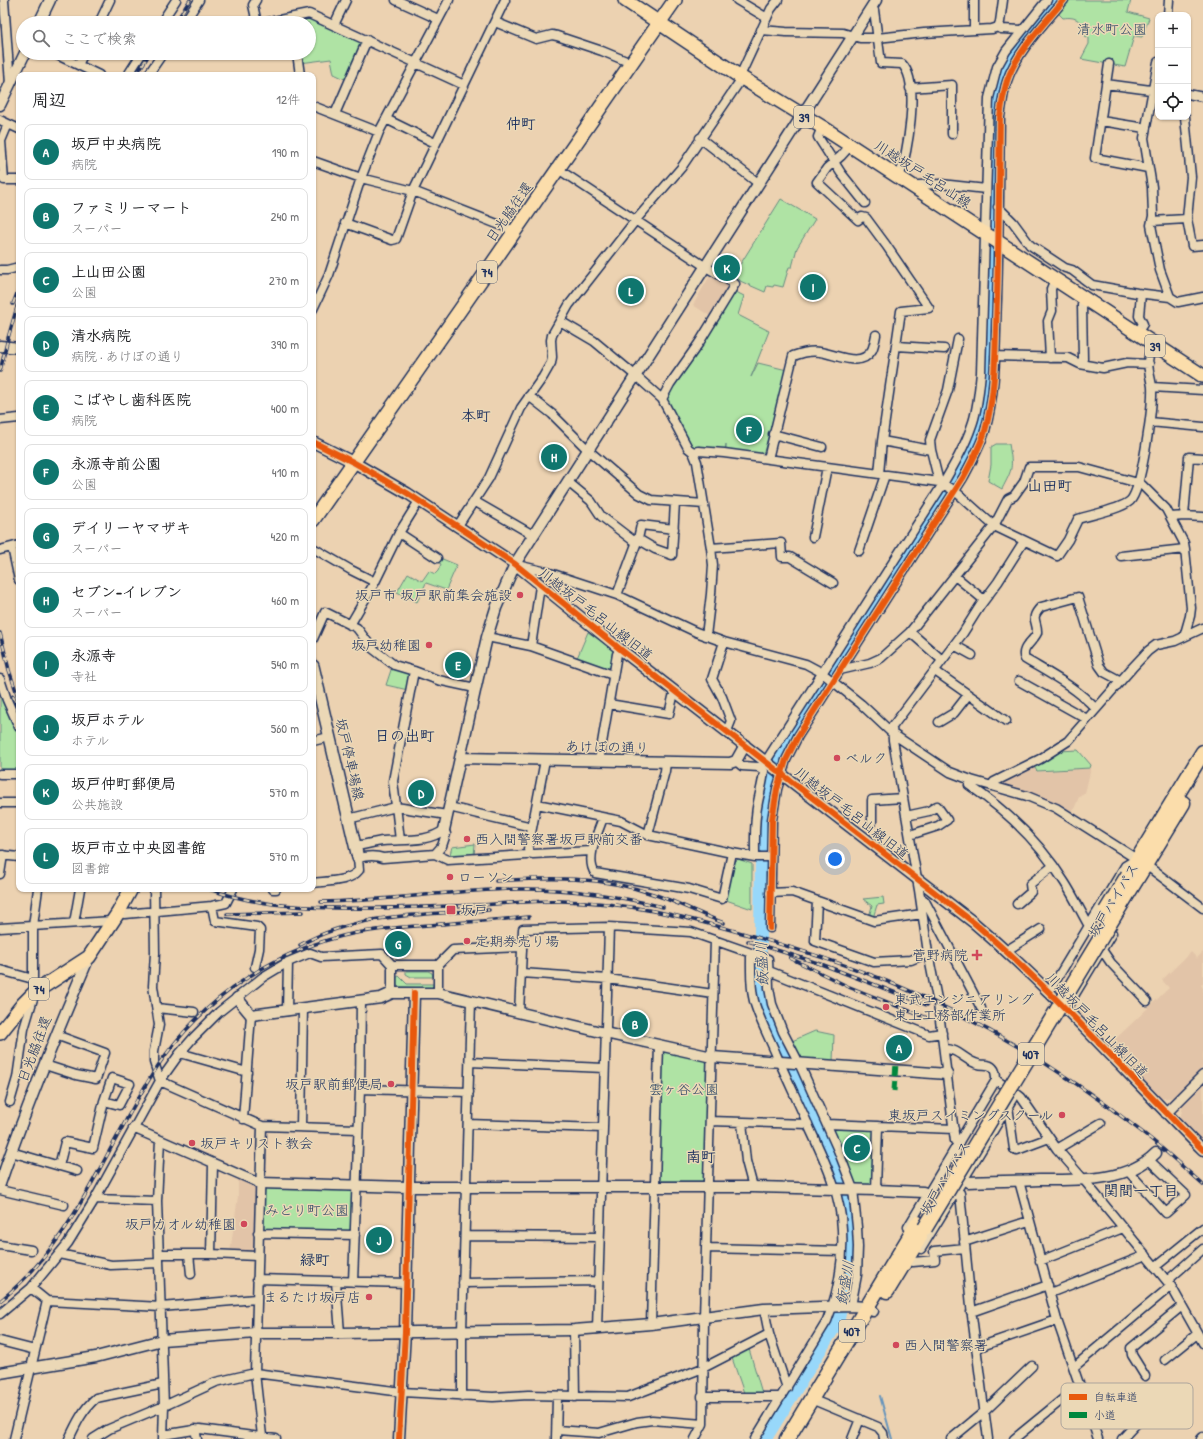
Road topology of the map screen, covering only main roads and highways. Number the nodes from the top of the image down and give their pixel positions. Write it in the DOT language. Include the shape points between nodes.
graph roads {
  1 [pos="625,0"];
  2 [pos="674,0"];
  3 [pos="659,22"];
  4 [pos="1203,376"];
  5 [pos="316,516"];
  6 [pos="316,679"];
  7 [pos="1203,752"];
  8 [pos="1203,770"];
  9 [pos="358,858"];
  10 [pos="1142,862"];
  11 [pos="129,892"];
  12 [pos="0,1033"];
  13 [pos="815,1401"];
  14 [pos="787,1439"];
  15 [pos="797,1439"];
  1 -- 3 [label="main road, 川越坂戸毛呂山線 / 39"];
  2 -- 3 [label="main road, 日光脇往還 / 74"];
  3 -- 4 [label="main road, 川越坂戸毛呂山線 / 39"];
  3 -- 5 [label="main road, 日光脇往還 / 74"];
  6 -- 9 [label="main road, 坂戸停車場線"];
  7 -- 10 [label="highway, 坂戸バイパス / 407"];
  8 -- 10 [label="highway, 坂戸バイパス / 407"];
  10 -- 13 [label="highway, 坂戸バイパス / 407, bridge" via="922,1226 903,1263 870,1309"];
  11 -- 12 [label="main road, 日光脇往還 / 74" via="89,957 34,985 23,1004"];
  13 -- 14 [label="highway, 坂戸バイパス / 407"];
  13 -- 15 [label="highway, 坂戸バイパス / 407"];
}
